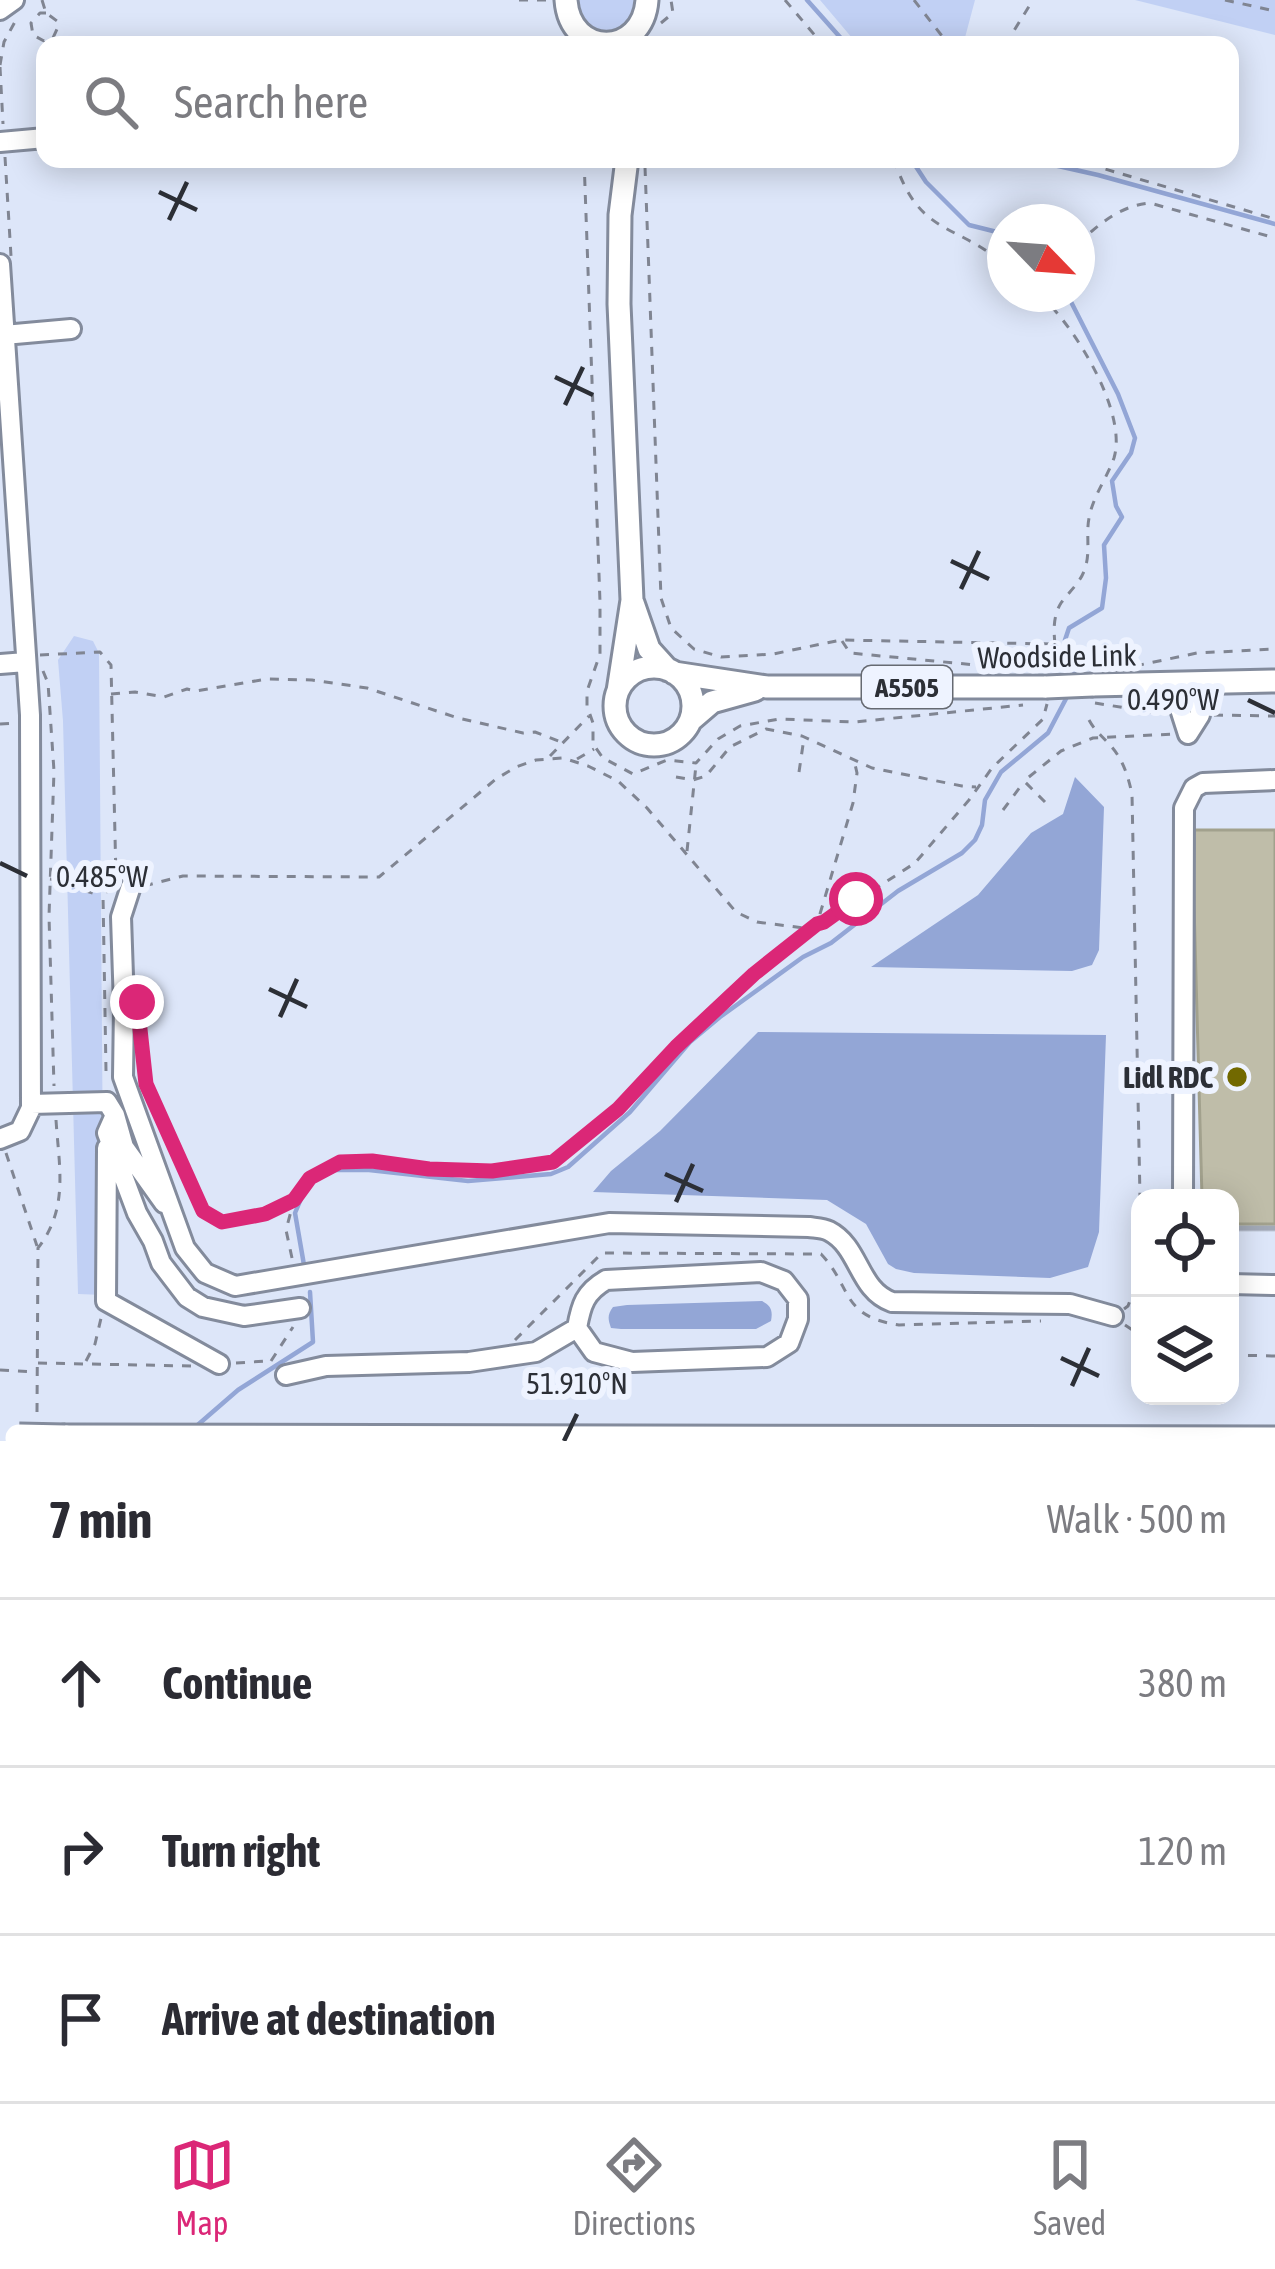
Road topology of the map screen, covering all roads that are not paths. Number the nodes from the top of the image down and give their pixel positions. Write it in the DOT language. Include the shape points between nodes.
graph roads {
  1 [pos="566,0"];
  2 [pos="647,0"];
  3 [pos="644,33"];
  4 [pos="584,36"];
  5 [pos="36,140"];
  6 [pos="0,142"];
  7 [pos="612,168"];
  8 [pos="626,168"];
  9 [pos="620,215"];
  10 [pos="0,264"];
  11 [pos="71,328"];
  12 [pos="4,334"];
  13 [pos="4,406"];
  14 [pos="632,600"];
  15 [pos="32,659"];
  16 [pos="0,664"];
  17 [pos="671,672"];
  18 [pos="1275,681"];
  19 [pos="1199,683"];
  20 [pos="1172,684"];
  21 [pos="767,687"];
  22 [pos="618,691"];
  23 [pos="691,720"];
  24 [pos="1275,780"];
  25 [pos="121,887"];
  26 [pos="32,1103"];
  27 [pos="110,1117"];
  28 [pos="0,1139"];
  29 [pos="1183,1189"];
  30 [pos="172,1210"];
  31 [pos="1239,1285"];
  32 [pos="1275,1285"];
  33 [pos="297,1308"];
  34 [pos="1113,1316"];
  35 [pos="577,1328"];
  36 [pos="220,1364"];
  37 [pos="286,1375"];
  38 [pos="10,1438"];
  39 [pos="65,1439"];
  40 [pos="152,1439"];
  41 [pos="210,1440"];
  42 [pos="1275,1441"];
  1 -- 4 [label="main road"];
  2 -- 3 [label="main road"];
  5 -- 6 [label="street"];
  7 -- 9 [label="main road, A5505"];
  8 -- 9 [label="main road, A5505"];
  9 -- 14 [label="main road, A5505"];
  10 -- 12 [label="street"];
  11 -- 12 [label="street"];
  12 -- 13 [label="street"];
  13 -- 15 [label="street"];
  14 -- 17 [label="main road, A5505" via="649,649"];
  14 -- 22 [label="main road, A5505"];
  15 -- 16 [label="street"];
  15 -- 26 [label="street"];
  17 -- 21 [label="main road, Woodside Link / A5505"];
  17 -- 22 [label="main road" via="639,670"];
  17 -- 23 [label="main road, A5505" via="689,689"];
  18 -- 19 [label="main road, Woodside Link / A5505"];
  19 -- 20 [label="main road, Woodside Link / A5505"];
  19 -- 20 [label="street" via="1200,715 1188,734"];
  20 -- 21 [label="main road, Woodside Link / A5505, bridge" via="1093,694"];
  21 -- 23 [label="main road, Woodside Link / A5505" via="718,698"];
  22 -- 23 [label="main road, A5505" via="620,726 637,742 671,742"];
  24 -- 29 [label="street" via="1203,783 1184,808"];
  25 -- 30 [label="street" via="123,1077"];
  26 -- 27 [label="street"];
  26 -- 28 [label="street" via="20,1131"];
  27 -- 30 [label="street"];
  27 -- 33 [label="street" via="136,1213 187,1297 244,1316"];
  27 -- 36 [label="street" via="106,1300"];
  30 -- 34 [label="street" via="185,1248 205,1273 235,1286 609,1223 809,1227 847,1247 878,1297 892,1302 1070,1304"];
  31 -- 32 [label="street"];
  35 -- 35 [label="street" via="594,1352 632,1361 767,1357 789,1343 798,1299 784,1281 761,1272 606,1280 583,1300"];
  35 -- 37 [label="street" via="536,1352"];
  38 -- 39 [label="highway, bridge"];
  39 -- 40 [label="highway"];
  40 -- 41 [label="highway"];
  41 -- 42 [label="highway"];
}
